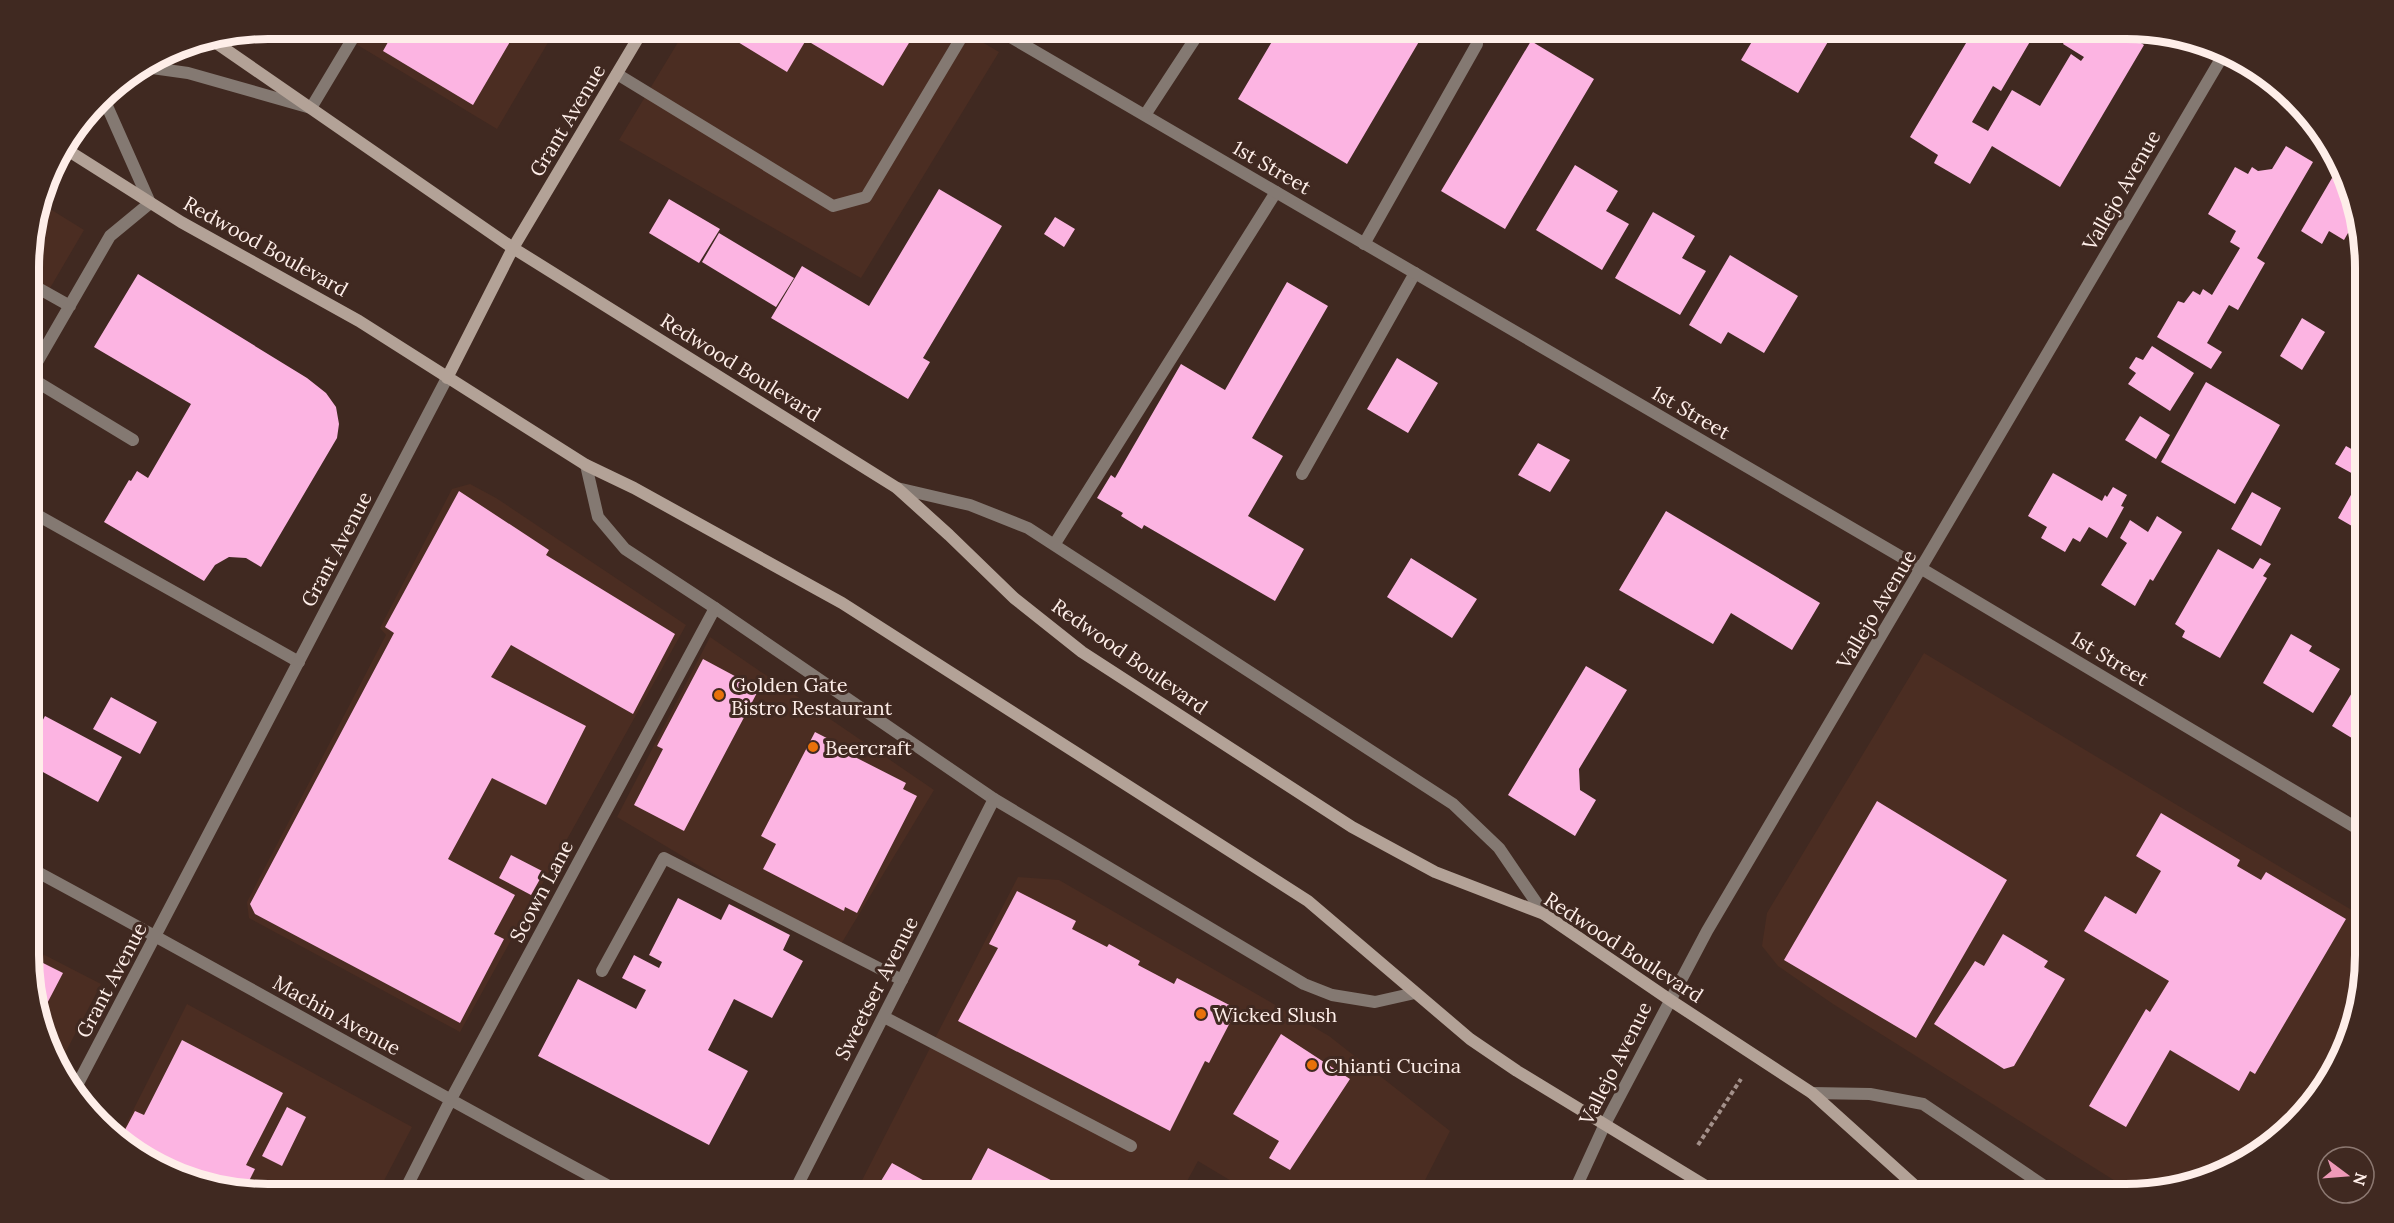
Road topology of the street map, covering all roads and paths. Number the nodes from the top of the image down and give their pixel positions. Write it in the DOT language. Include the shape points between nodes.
graph roads {
  1 [pos="352,39"];
  2 [pos="638,39"];
  3 [pos="960,39"];
  4 [pos="1014,39"];
  5 [pos="1195,39"];
  6 [pos="1476,39"];
  7 [pos="218,44"];
  8 [pos="2221,60"];
  9 [pos="157,68"];
  10 [pos="617,74"];
  11 [pos="107,105"];
  12 [pos="311,108"];
  13 [pos="1145,116"];
  14 [pos="71,152"];
  15 [pos="1276,192"];
  16 [pos="150,202"];
  17 [pos="1364,244"];
  18 [pos="513,248"];
  19 [pos="1415,273"];
  20 [pos="39,289"];
  21 [pos="70,306"];
  22 [pos="39,360"];
  23 [pos="447,378"];
  24 [pos="39,383"];
  25 [pos="133,440"];
  26 [pos="586,465"];
  27 [pos="1302,474"];
  28 [pos="897,488"];
  29 [pos="39,516"];
  30 [pos="1054,545"];
  31 [pos="1922,569"];
  32 [pos="715,608"];
  33 [pos="299,662"];
  34 [pos="994,799"];
  35 [pos="2355,827"];
  36 [pos="39,873"];
  37 [pos="1544,914"];
  38 [pos="156,936"];
  39 [pos="602,971"];
  40 [pos="902,980"];
  41 [pos="1415,993"];
  42 [pos="1670,1000"];
  43 [pos="884,1017"];
  44 [pos="1741,1079"];
  45 [pos="79,1083"];
  46 [pos="1812,1093"];
  47 [pos="450,1101"];
  48 [pos="1605,1124"];
  49 [pos="1698,1145"];
  50 [pos="1131,1146"];
  51 [pos="408,1184"];
  52 [pos="605,1184"];
  53 [pos="798,1184"];
  54 [pos="1578,1184"];
  55 [pos="1703,1184"];
  56 [pos="1913,1184"];
  57 [pos="2041,1184"];
  1 -- 12 [label="street"];
  2 -- 10 [label="main road, Grant Avenue"];
  3 -- 10 [label="street" via="866,197 833,206"];
  4 -- 13 [label="street, 1st Street"];
  5 -- 13 [label="street"];
  6 -- 17 [label="street" via="1477,44"];
  7 -- 12 [label="main road, Redwood Boulevard"];
  8 -- 31 [label="street, Vallejo Avenue"];
  9 -- 12 [label="street"];
  10 -- 18 [label="main road, Grant Avenue"];
  11 -- 16 [label="street"];
  12 -- 18 [label="main road, Redwood Boulevard"];
  13 -- 15 [label="street, 1st Street"];
  14 -- 16 [label="main road, Redwood Boulevard"];
  15 -- 17 [label="street, 1st Street"];
  15 -- 30 [label="street"];
  16 -- 21 [label="street" via="110,236"];
  16 -- 23 [label="main road, Redwood Boulevard" via="359,321"];
  17 -- 19 [label="street, 1st Street"];
  18 -- 23 [label="main road, Grant Avenue"];
  18 -- 28 [label="main road, Redwood Boulevard"];
  19 -- 27 [label="street"];
  19 -- 31 [label="street, 1st Street"];
  20 -- 21 [label="street"];
  21 -- 22 [label="street"];
  23 -- 26 [label="main road, Redwood Boulevard"];
  23 -- 33 [label="street, Grant Avenue"];
  24 -- 25 [label="street"];
  26 -- 32 [label="street" via="598,517 625,549"];
  26 -- 41 [label="main road, Redwood Boulevard" via="852,609 1308,901"];
  28 -- 30 [label="street" via="970,505 1028,528"];
  28 -- 37 [label="main road, Redwood Boulevard" via="1014,598 1082,652 1352,827 1435,872"];
  29 -- 33 [label="street"];
  30 -- 37 [label="street" via="1453,804 1500,848"];
  31 -- 35 [label="street, 1st Street"];
  31 -- 42 [label="street, Vallejo Avenue"];
  32 -- 34 [label="street"];
  32 -- 47 [label="street, Scown Lane"];
  33 -- 38 [label="street, Grant Avenue"];
  34 -- 40 [label="street, Sweetser Avenue"];
  34 -- 41 [label="street" via="1304,984 1332,995 1375,1002"];
  36 -- 38 [label="street, Machin Avenue"];
  37 -- 42 [label="main road, Redwood Boulevard"];
  38 -- 45 [label="street, Grant Avenue"];
  38 -- 47 [label="street, Machin Avenue"];
  39 -- 40 [label="street" via="664,858"];
  40 -- 43 [label="street, Sweetser Avenue"];
  41 -- 48 [label="main road, Redwood Boulevard" via="1479,1046"];
  42 -- 46 [label="main road, Redwood Boulevard"];
  42 -- 48 [label="street, Vallejo Avenue"];
  43 -- 50 [label="street"];
  43 -- 53 [label="street, Sweetser Avenue"];
  44 -- 49 [label="path"];
  46 -- 56 [label="main road, Redwood Boulevard"];
  46 -- 57 [label="street" via="1870,1094 1923,1104"];
  47 -- 51 [label="street, Scown Lane"];
  47 -- 52 [label="street, Machin Avenue"];
  48 -- 54 [label="street, Vallejo Avenue"];
  48 -- 55 [label="main road, Redwood Boulevard"];
}
